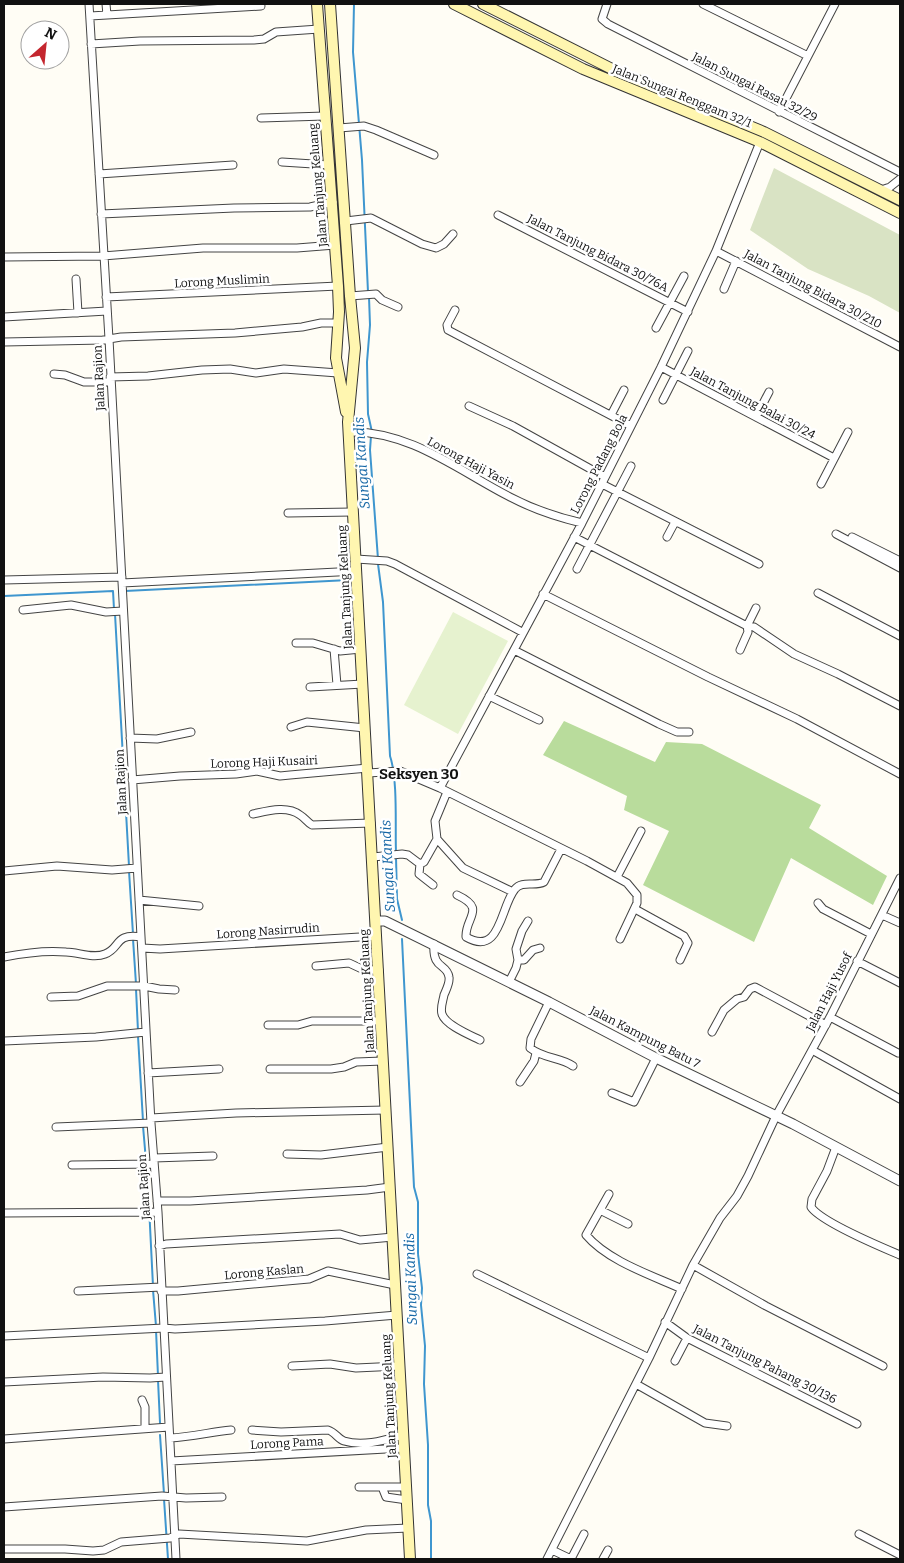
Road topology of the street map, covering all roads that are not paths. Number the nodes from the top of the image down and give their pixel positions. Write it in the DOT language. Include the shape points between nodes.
graph roads {
  1 [pos="89,4"];
  2 [pos="106,4"];
  3 [pos="317,4"];
  4 [pos="330,4"];
  5 [pos="454,4"];
  6 [pos="483,4"];
  7 [pos="607,4"];
  8 [pos="703,4"];
  9 [pos="835,4"];
  10 [pos="261,6"];
  11 [pos="500,8"];
  12 [pos="90,16"];
  13 [pos="107,16"];
  14 [pos="319,29"];
  15 [pos="91,44"];
  16 [pos="808,56"];
  17 [pos="657,88"];
  18 [pos="653,98"];
  19 [pos="779,112"];
  20 [pos="325,116"];
  21 [pos="261,118"];
  22 [pos="339,128"];
  23 [pos="760,142"];
  24 [pos="434,155"];
  25 [pos="282,162"];
  26 [pos="233,165"];
  27 [pos="329,165"];
  28 [pos="900,172"];
  29 [pos="99,174"];
  30 [pos="900,180"];
  31 [pos="880,190"];
  32 [pos="900,200"];
  33 [pos="332,202"];
  34 [pos="900,213"];
  35 [pos="101,214"];
  36 [pos="498,215"];
  37 [pos="349,220"];
  38 [pos="453,234"];
  39 [pos="335,245"];
  40 [pos="716,251"];
  41 [pos="101,255"];
  42 [pos="4,257"];
  43 [pos="736,261"];
  44 [pos="684,276"];
  45 [pos="76,279"];
  46 [pos="338,286"];
  47 [pos="724,289"];
  48 [pos="355,295"];
  49 [pos="106,297"];
  50 [pos="670,302"];
  51 [pos="398,307"];
  52 [pos="455,310"];
  53 [pos="107,311"];
  54 [pos="688,312"];
  55 [pos="78,313"];
  56 [pos="4,317"];
  57 [pos="353,322"];
  58 [pos="338,323"];
  59 [pos="656,328"];
  60 [pos="106,339"];
  61 [pos="4,342"];
  62 [pos="900,347"];
  63 [pos="688,351"];
  64 [pos="662,367"];
  65 [pos="338,373"];
  66 [pos="54,374"];
  67 [pos="676,375"];
  68 [pos="110,380"];
  69 [pos="624,390"];
  70 [pos="769,392"];
  71 [pos="663,400"];
  72 [pos="469,406"];
  73 [pos="611,415"];
  74 [pos="756,417"];
  75 [pos="632,426"];
  76 [pos="349,427"];
  77 [pos="848,432"];
  78 [pos="834,458"];
  79 [pos="631,466"];
  80 [pos="604,480"];
  81 [pos="821,484"];
  82 [pos="617,492"];
  83 [pos="353,512"];
  84 [pos="288,513"];
  85 [pos="676,522"];
  86 [pos="582,523"];
  87 [pos="836,534"];
  88 [pos="667,537"];
  89 [pos="852,537"];
  90 [pos="574,538"];
  91 [pos="590,546"];
  92 [pos="356,559"];
  93 [pos="900,561"];
  94 [pos="759,564"];
  95 [pos="900,568"];
  96 [pos="577,569"];
  97 [pos="357,571"];
  98 [pos="4,580"];
  99 [pos="121,584"];
  100 [pos="543,594"];
  101 [pos="818,594"];
  102 [pos="756,608"];
  103 [pos="23,610"];
  104 [pos="122,611"];
  105 [pos="747,626"];
  106 [pos="522,632"];
  107 [pos="900,636"];
  108 [pos="296,643"];
  109 [pos="334,649"];
  110 [pos="361,649"];
  111 [pos="514,650"];
  112 [pos="740,650"];
  113 [pos="363,684"];
  114 [pos="337,685"];
  115 [pos="310,687"];
  116 [pos="489,696"];
  117 [pos="900,706"];
  118 [pos="539,720"];
  119 [pos="291,727"];
  120 [pos="365,728"];
  121 [pos="191,732"];
  122 [pos="689,732"];
  123 [pos="130,738"];
  124 [pos="368,770"];
  125 [pos="900,774"];
  126 [pos="134,779"];
  127 [pos="440,788"];
  128 [pos="447,792"];
  129 [pos="252,814"];
  130 [pos="371,823"];
  131 [pos="641,831"];
  132 [pos="437,839"];
  133 [pos="561,849"];
  134 [pos="373,857"];
  135 [pos="420,864"];
  136 [pos="135,869"];
  137 [pos="4,871"];
  138 [pos="617,877"];
  139 [pos="900,878"];
  140 [pos="433,885"];
  141 [pos="513,892"];
  142 [pos="457,895"];
  143 [pos="139,900"];
  144 [pos="818,903"];
  145 [pos="200,906"];
  146 [pos="635,909"];
  147 [pos="882,915"];
  148 [pos="376,921"];
  149 [pos="528,922"];
  150 [pos="900,923"];
  151 [pos="871,934"];
  152 [pos="140,936"];
  153 [pos="377,936"];
  154 [pos="620,938"];
  155 [pos="434,944"];
  156 [pos="142,948"];
  157 [pos="540,948"];
  158 [pos="4,957"];
  159 [pos="518,960"];
  160 [pos="680,960"];
  161 [pos="857,961"];
  162 [pos="316,966"];
  163 [pos="379,970"];
  164 [pos="509,982"];
  165 [pos="900,983"];
  166 [pos="142,986"];
  167 [pos="176,990"];
  168 [pos="50,997"];
  169 [pos="549,1002"];
  170 [pos="830,1017"];
  171 [pos="381,1020"];
  172 [pos="268,1025"];
  173 [pos="826,1025"];
  174 [pos="712,1032"];
  175 [pos="141,1033"];
  176 [pos="480,1040"];
  177 [pos="4,1041"];
  178 [pos="812,1050"];
  179 [pos="536,1053"];
  180 [pos="898,1053"];
  181 [pos="656,1058"];
  182 [pos="379,1061"];
  183 [pos="573,1066"];
  184 [pos="219,1069"];
  185 [pos="270,1069"];
  186 [pos="150,1073"];
  187 [pos="520,1082"];
  188 [pos="612,1093"];
  189 [pos="900,1099"];
  190 [pos="386,1110"];
  191 [pos="776,1116"];
  192 [pos="147,1122"];
  193 [pos="56,1127"];
  194 [pos="388,1146"];
  195 [pos="836,1147"];
  196 [pos="287,1154"];
  197 [pos="213,1156"];
  198 [pos="154,1161"];
  199 [pos="72,1165"];
  200 [pos="900,1181"];
  201 [pos="390,1187"];
  202 [pos="609,1194"];
  203 [pos="157,1201"];
  204 [pos="600,1210"];
  205 [pos="152,1212"];
  206 [pos="4,1214"];
  207 [pos="628,1224"];
  208 [pos="388,1237"];
  209 [pos="163,1245"];
  210 [pos="900,1255"];
  211 [pos="693,1265"];
  212 [pos="478,1274"];
  213 [pos="390,1284"];
  214 [pos="159,1288"];
  215 [pos="682,1289"];
  216 [pos="78,1291"];
  217 [pos="390,1316"];
  218 [pos="665,1322"];
  219 [pos="164,1328"];
  220 [pos="4,1336"];
  221 [pos="687,1338"];
  222 [pos="649,1358"];
  223 [pos="675,1361"];
  224 [pos="292,1366"];
  225 [pos="399,1366"];
  226 [pos="883,1366"];
  227 [pos="164,1377"];
  228 [pos="4,1382"];
  229 [pos="636,1384"];
  230 [pos="142,1400"];
  231 [pos="858,1424"];
  232 [pos="169,1426"];
  233 [pos="726,1426"];
  234 [pos="145,1428"];
  235 [pos="231,1430"];
  236 [pos="252,1430"];
  237 [pos="403,1435"];
  238 [pos="170,1438"];
  239 [pos="4,1439"];
  240 [pos="398,1448"];
  241 [pos="173,1460"];
  242 [pos="359,1487"];
  243 [pos="382,1487"];
  244 [pos="406,1487"];
  245 [pos="177,1497"];
  246 [pos="222,1497"];
  247 [pos="407,1500"];
  248 [pos="4,1507"];
  249 [pos="406,1528"];
  250 [pos="584,1534"];
  251 [pos="859,1534"];
  252 [pos="174,1536"];
  253 [pos="4,1550"];
  254 [pos="552,1550"];
  255 [pos="608,1550"];
  256 [pos="900,1555"];
  257 [pos="176,1559"];
  258 [pos="410,1559"];
  259 [pos="547,1559"];
  260 [pos="571,1559"];
  261 [pos="603,1559"];
  1 -- 12 [label="street, Jalan Rajion"];
  2 -- 13 [label="street"];
  3 -- 14 [label="main road, Jalan Tanjung Keluang"];
  4 -- 22 [label="main road, Jalan Tanjung Keluang"];
  5 -- 18 [label="main road, Jalan Sungai Renggam 32/1" via="583,69"];
  6 -- 11 [label="main road, Jalan Sungai Renggam 32/1"];
  7 -- 19 [label="street, Jalan Sungai Rasau 32/29" via="602,19 608,24"];
  8 -- 16 [label="street"];
  9 -- 16 [label="street"];
  10 -- 13 [label="street"];
  11 -- 17 [label="main road, Jalan Sungai Renggam 32/1" via="618,72"];
  12 -- 13 [label="street"];
  12 -- 15 [label="street, Jalan Rajion"];
  14 -- 15 [label="street" via="276,32 254,40"];
  14 -- 20 [label="main road, Jalan Tanjung Keluang"];
  15 -- 29 [label="street, Jalan Rajion"];
  16 -- 19 [label="street"];
  17 -- 18 [label="main road"];
  17 -- 31 [label="main road, Jalan Sungai Renggam 32/1" via="764,132"];
  18 -- 23 [label="main road, Jalan Sungai Renggam 32/1"];
  19 -- 28 [label="street, Jalan Sungai Rasau 32/29"];
  20 -- 21 [label="street"];
  20 -- 27 [label="main road, Jalan Tanjung Keluang"];
  22 -- 24 [label="street" via="364,126"];
  22 -- 37 [label="main road, Jalan Tanjung Keluang"];
  23 -- 34 [label="main road, Jalan Sungai Renggam 32/1"];
  23 -- 40 [label="street, Lorong Padang Bola"];
  25 -- 27 [label="street"];
  26 -- 29 [label="street"];
  27 -- 33 [label="main road, Jalan Tanjung Keluang"];
  29 -- 35 [label="street, Jalan Rajion"];
  30 -- 31 [label="street"];
  31 -- 32 [label="main road, Jalan Sungai Renggam 32/1"];
  33 -- 35 [label="street" via="310,207"];
  33 -- 39 [label="main road, Jalan Tanjung Keluang"];
  35 -- 41 [label="street, Jalan Rajion"];
  36 -- 50 [label="street, Jalan Tanjung Bidara 30/76A"];
  37 -- 38 [label="street" via="371,218 436,248"];
  37 -- 48 [label="main road, Jalan Tanjung Keluang"];
  39 -- 41 [label="street" via="203,248"];
  39 -- 46 [label="main road, Jalan Tanjung Keluang"];
  40 -- 43 [label="street, Jalan Tanjung Bidara 30/210"];
  40 -- 54 [label="street, Lorong Padang Bola"];
  41 -- 42 [label="street"];
  41 -- 49 [label="street, Jalan Rajion"];
  43 -- 47 [label="street"];
  43 -- 62 [label="street, Jalan Tanjung Bidara 30/210"];
  44 -- 50 [label="street"];
  45 -- 55 [label="street"];
  46 -- 49 [label="street, Lorong Muslimin"];
  46 -- 58 [label="main road, Jalan Tanjung Keluang"];
  48 -- 51 [label="street" via="376,294"];
  48 -- 57 [label="main road, Jalan Tanjung Keluang"];
  49 -- 53 [label="street, Jalan Rajion"];
  50 -- 54 [label="street, Jalan Tanjung Bidara 30/76A"];
  50 -- 59 [label="street"];
  52 -- 73 [label="street" via="447,325 448,330"];
  53 -- 55 [label="street"];
  53 -- 60 [label="street, Jalan Rajion"];
  54 -- 64 [label="street, Lorong Padang Bola"];
  55 -- 56 [label="street"];
  57 -- 58 [label="main road" via="351,352 347,354 341,352"];
  57 -- 76 [label="main road, Jalan Tanjung Keluang" via="355,348"];
  58 -- 60 [label="street" via="235,333"];
  58 -- 65 [label="main road, Jalan Tanjung Keluang"];
  60 -- 61 [label="street"];
  60 -- 68 [label="street, Jalan Rajion"];
  63 -- 67 [label="street"];
  64 -- 67 [label="street, Jalan Tanjung Balai 30/24"];
  64 -- 75 [label="street, Lorong Padang Bola"];
  65 -- 68 [label="street" via="284,369 256,373 230,369"];
  65 -- 76 [label="main road, Jalan Tanjung Keluang"];
  66 -- 68 [label="street" via="84,382"];
  67 -- 71 [label="street"];
  67 -- 74 [label="street, Jalan Tanjung Balai 30/24"];
  68 -- 99 [label="street, Jalan Rajion"];
  69 -- 73 [label="street"];
  70 -- 74 [label="street"];
  72 -- 80 [label="street" via="513,426"];
  73 -- 75 [label="street"];
  74 -- 78 [label="street, Jalan Tanjung Balai 30/24"];
  75 -- 80 [label="street, Lorong Padang Bola"];
  76 -- 83 [label="main road, Jalan Tanjung Keluang"];
  76 -- 86 [label="street, Lorong Haji Yasin" via="429,452 509,497 535,509"];
  77 -- 78 [label="street"];
  78 -- 81 [label="street"];
  79 -- 82 [label="street"];
  80 -- 82 [label="street"];
  80 -- 86 [label="street, Lorong Padang Bola"];
  82 -- 85 [label="street"];
  82 -- 91 [label="street"];
  83 -- 84 [label="street"];
  83 -- 92 [label="main road, Jalan Tanjung Keluang"];
  85 -- 88 [label="street"];
  85 -- 94 [label="street"];
  86 -- 90 [label="street, Lorong Padang Bola"];
  87 -- 95 [label="street"];
  89 -- 93 [label="street"];
  90 -- 91 [label="street"];
  90 -- 100 [label="street, Lorong Padang Bola"];
  91 -- 96 [label="street"];
  91 -- 105 [label="street"];
  92 -- 97 [label="main road, Jalan Tanjung Keluang"];
  92 -- 106 [label="street" via="396,564"];
  97 -- 99 [label="street"];
  97 -- 110 [label="main road, Jalan Tanjung Keluang"];
  98 -- 99 [label="street" via="103,578"];
  99 -- 104 [label="street, Jalan Rajion"];
  100 -- 106 [label="street, Lorong Padang Bola"];
  100 -- 125 [label="street" via="790,715"];
  101 -- 107 [label="street"];
  102 -- 105 [label="street"];
  103 -- 104 [label="street" via="71,605 106,612"];
  104 -- 123 [label="street, Jalan Rajion"];
  105 -- 112 [label="street" via="748,632"];
  105 -- 117 [label="street" via="760,630 794,654"];
  106 -- 111 [label="street, Lorong Padang Bola"];
  108 -- 109 [label="street" via="313,643"];
  109 -- 110 [label="street"];
  109 -- 114 [label="street"];
  110 -- 113 [label="main road, Jalan Tanjung Keluang"];
  111 -- 116 [label="street, Lorong Padang Bola"];
  111 -- 122 [label="street" via="659,724 677,732"];
  113 -- 114 [label="street"];
  113 -- 120 [label="main road, Jalan Tanjung Keluang"];
  114 -- 115 [label="street"];
  116 -- 118 [label="street"];
  116 -- 127 [label="street, Lorong Padang Bola"];
  119 -- 120 [label="street" via="307,722"];
  120 -- 124 [label="main road, Jalan Tanjung Keluang"];
  121 -- 123 [label="street" via="157,739"];
  123 -- 126 [label="street, Jalan Rajion"];
  124 -- 126 [label="street, Lorong Haji Kusairi" via="280,776 257,772"];
  124 -- 127 [label="street, Lorong Haji Kusairi" via="400,771"];
  124 -- 130 [label="main road, Jalan Tanjung Keluang"];
  126 -- 136 [label="street, Jalan Rajion"];
  127 -- 128 [label="street"];
  128 -- 132 [label="street" via="435,821"];
  128 -- 133 [label="street"];
  129 -- 130 [label="street" via="278,809 300,814 312,825"];
  130 -- 134 [label="main road, Jalan Tanjung Keluang"];
  131 -- 138 [label="street"];
  132 -- 135 [label="street"];
  132 -- 141 [label="street" via="463,868"];
  133 -- 138 [label="street"];
  133 -- 141 [label="street" via="544,882 524,884"];
  134 -- 135 [label="street" via="402,854"];
  134 -- 148 [label="main road, Jalan Tanjung Keluang"];
  135 -- 140 [label="street" via="419,874"];
  136 -- 137 [label="street" via="57,866"];
  136 -- 143 [label="street, Jalan Rajion"];
  138 -- 146 [label="street" via="633,888"];
  139 -- 147 [label="street, Jalan Haji Yusof"];
  141 -- 142 [label="street" via="495,934 485,942 475,942 466,937 474,913 466,899"];
  143 -- 145 [label="street"];
  143 -- 152 [label="street, Jalan Rajion"];
  144 -- 151 [label="street" via="823,909"];
  146 -- 154 [label="street"];
  146 -- 160 [label="street" via="684,936 688,943"];
  147 -- 150 [label="street"];
  147 -- 151 [label="street, Jalan Haji Yusof"];
  148 -- 153 [label="main road, Jalan Tanjung Keluang"];
  148 -- 155 [label="street, Jalan Kampung Batu 7" via="385,921"];
  149 -- 159 [label="street" via="516,948"];
  151 -- 161 [label="street, Jalan Haji Yusof"];
  152 -- 156 [label="street, Jalan Rajion"];
  152 -- 158 [label="street" via="119,940 105,954 95,956 65,952"];
  153 -- 156 [label="street, Lorong Nasirrudin"];
  153 -- 163 [label="main road, Jalan Tanjung Keluang"];
  155 -- 164 [label="street, Jalan Kampung Batu 7"];
  155 -- 176 [label="street" via="436,962 450,977 442,1014 446,1021"];
  156 -- 166 [label="street, Jalan Rajion"];
  157 -- 159 [label="street" via="533,950 524,960"];
  159 -- 164 [label="street"];
  161 -- 165 [label="street"];
  161 -- 170 [label="street, Jalan Haji Yusof"];
  162 -- 163 [label="street" via="350,963 364,970"];
  163 -- 171 [label="main road, Jalan Tanjung Keluang"];
  164 -- 169 [label="street, Jalan Kampung Batu 7"];
  166 -- 167 [label="street"];
  166 -- 168 [label="street" via="107,986 78,996"];
  166 -- 175 [label="street, Jalan Rajion"];
  169 -- 179 [label="street" via="531,1039 530,1048"];
  169 -- 181 [label="street, Jalan Kampung Batu 7"];
  170 -- 173 [label="street, Jalan Haji Yusof"];
  170 -- 180 [label="street"];
  171 -- 172 [label="street"];
  171 -- 182 [label="main road, Jalan Tanjung Keluang"];
  173 -- 174 [label="street" via="755,987 724,1010"];
  173 -- 178 [label="street, Jalan Haji Yusof"];
  175 -- 177 [label="street"];
  175 -- 186 [label="street, Jalan Rajion"];
  178 -- 189 [label="street"];
  178 -- 191 [label="street, Jalan Haji Yusof"];
  179 -- 183 [label="street"];
  179 -- 187 [label="street"];
  181 -- 188 [label="street" via="634,1102"];
  181 -- 191 [label="street, Jalan Kampung Batu 7"];
  182 -- 185 [label="street" via="356,1062 331,1069"];
  182 -- 190 [label="main road, Jalan Tanjung Keluang"];
  184 -- 186 [label="street"];
  186 -- 192 [label="street, Jalan Rajion"];
  190 -- 192 [label="street" via="236,1113"];
  190 -- 194 [label="main road, Jalan Tanjung Keluang"];
  191 -- 195 [label="street, Jalan Kampung Batu 7"];
  191 -- 211 [label="street, Jalan Haji Yusof" via="737,1196 720,1218"];
  192 -- 193 [label="street"];
  192 -- 198 [label="street, Jalan Rajion"];
  194 -- 196 [label="street" via="321,1155"];
  194 -- 201 [label="main road, Jalan Tanjung Keluang"];
  195 -- 200 [label="street, Jalan Kampung Batu 7"];
  195 -- 210 [label="street" via="811,1207 827,1220"];
  197 -- 198 [label="street"];
  198 -- 199 [label="street"];
  198 -- 203 [label="street, Jalan Rajion"];
  201 -- 203 [label="street"];
  201 -- 208 [label="main road, Jalan Tanjung Keluang"];
  202 -- 204 [label="street"];
  203 -- 205 [label="street, Jalan Rajion"];
  204 -- 207 [label="street"];
  204 -- 215 [label="street" via="586,1235 595,1245"];
  205 -- 206 [label="street"];
  205 -- 209 [label="street, Jalan Rajion"];
  208 -- 209 [label="street" via="360,1240 340,1234"];
  208 -- 213 [label="main road, Jalan Tanjung Keluang"];
  209 -- 214 [label="street, Jalan Rajion"];
  211 -- 215 [label="street, Jalan Haji Yusof"];
  211 -- 226 [label="street"];
  212 -- 222 [label="street"];
  213 -- 214 [label="street, Lorong Kaslan" via="328,1271 309,1279 178,1291"];
  213 -- 217 [label="main road, Jalan Tanjung Keluang"];
  214 -- 216 [label="street, Lorong Kaslan"];
  214 -- 219 [label="street, Jalan Rajion"];
  215 -- 218 [label="street, Jalan Haji Yusof"];
  217 -- 219 [label="street"];
  217 -- 225 [label="main road, Jalan Tanjung Keluang"];
  218 -- 221 [label="street, Jalan Tanjung Pahang 30/136"];
  218 -- 222 [label="street, Jalan Haji Yusof"];
  219 -- 220 [label="street"];
  219 -- 227 [label="street, Jalan Rajion"];
  221 -- 223 [label="street"];
  221 -- 231 [label="street, Jalan Tanjung Pahang 30/136"];
  222 -- 229 [label="street, Jalan Haji Yusof"];
  224 -- 225 [label="street"];
  225 -- 237 [label="main road, Jalan Tanjung Keluang"];
  227 -- 228 [label="street"];
  227 -- 232 [label="street, Jalan Rajion"];
  229 -- 233 [label="street" via="704,1423"];
  229 -- 254 [label="street, Jalan Haji Yusof"];
  230 -- 234 [label="street"];
  232 -- 234 [label="street"];
  232 -- 238 [label="street, Jalan Rajion"];
  234 -- 239 [label="street"];
  235 -- 238 [label="street"];
  236 -- 237 [label="street" via="328,1430 343,1441 365,1443"];
  237 -- 240 [label="main road, Jalan Tanjung Keluang"];
  238 -- 241 [label="street, Jalan Rajion"];
  240 -- 241 [label="street, Lorong Pama"];
  240 -- 244 [label="main road, Jalan Tanjung Keluang"];
  241 -- 245 [label="street, Jalan Rajion"];
  242 -- 243 [label="street"];
  243 -- 244 [label="street"];
  243 -- 247 [label="street" via="386,1497"];
  244 -- 247 [label="main road, Jalan Tanjung Keluang"];
  245 -- 246 [label="street"];
  245 -- 248 [label="street"];
  245 -- 252 [label="street, Jalan Rajion"];
  247 -- 249 [label="main road, Jalan Tanjung Keluang"];
  249 -- 252 [label="street" via="366,1530 308,1541"];
  249 -- 258 [label="main road, Jalan Tanjung Keluang"];
  250 -- 260 [label="street"];
  251 -- 256 [label="street"];
  252 -- 253 [label="street" via="121,1542 93,1551 65,1548"];
  252 -- 257 [label="street, Jalan Rajion"];
  254 -- 259 [label="street, Jalan Haji Yusof"];
  254 -- 260 [label="street"];
  255 -- 261 [label="street"];
}
